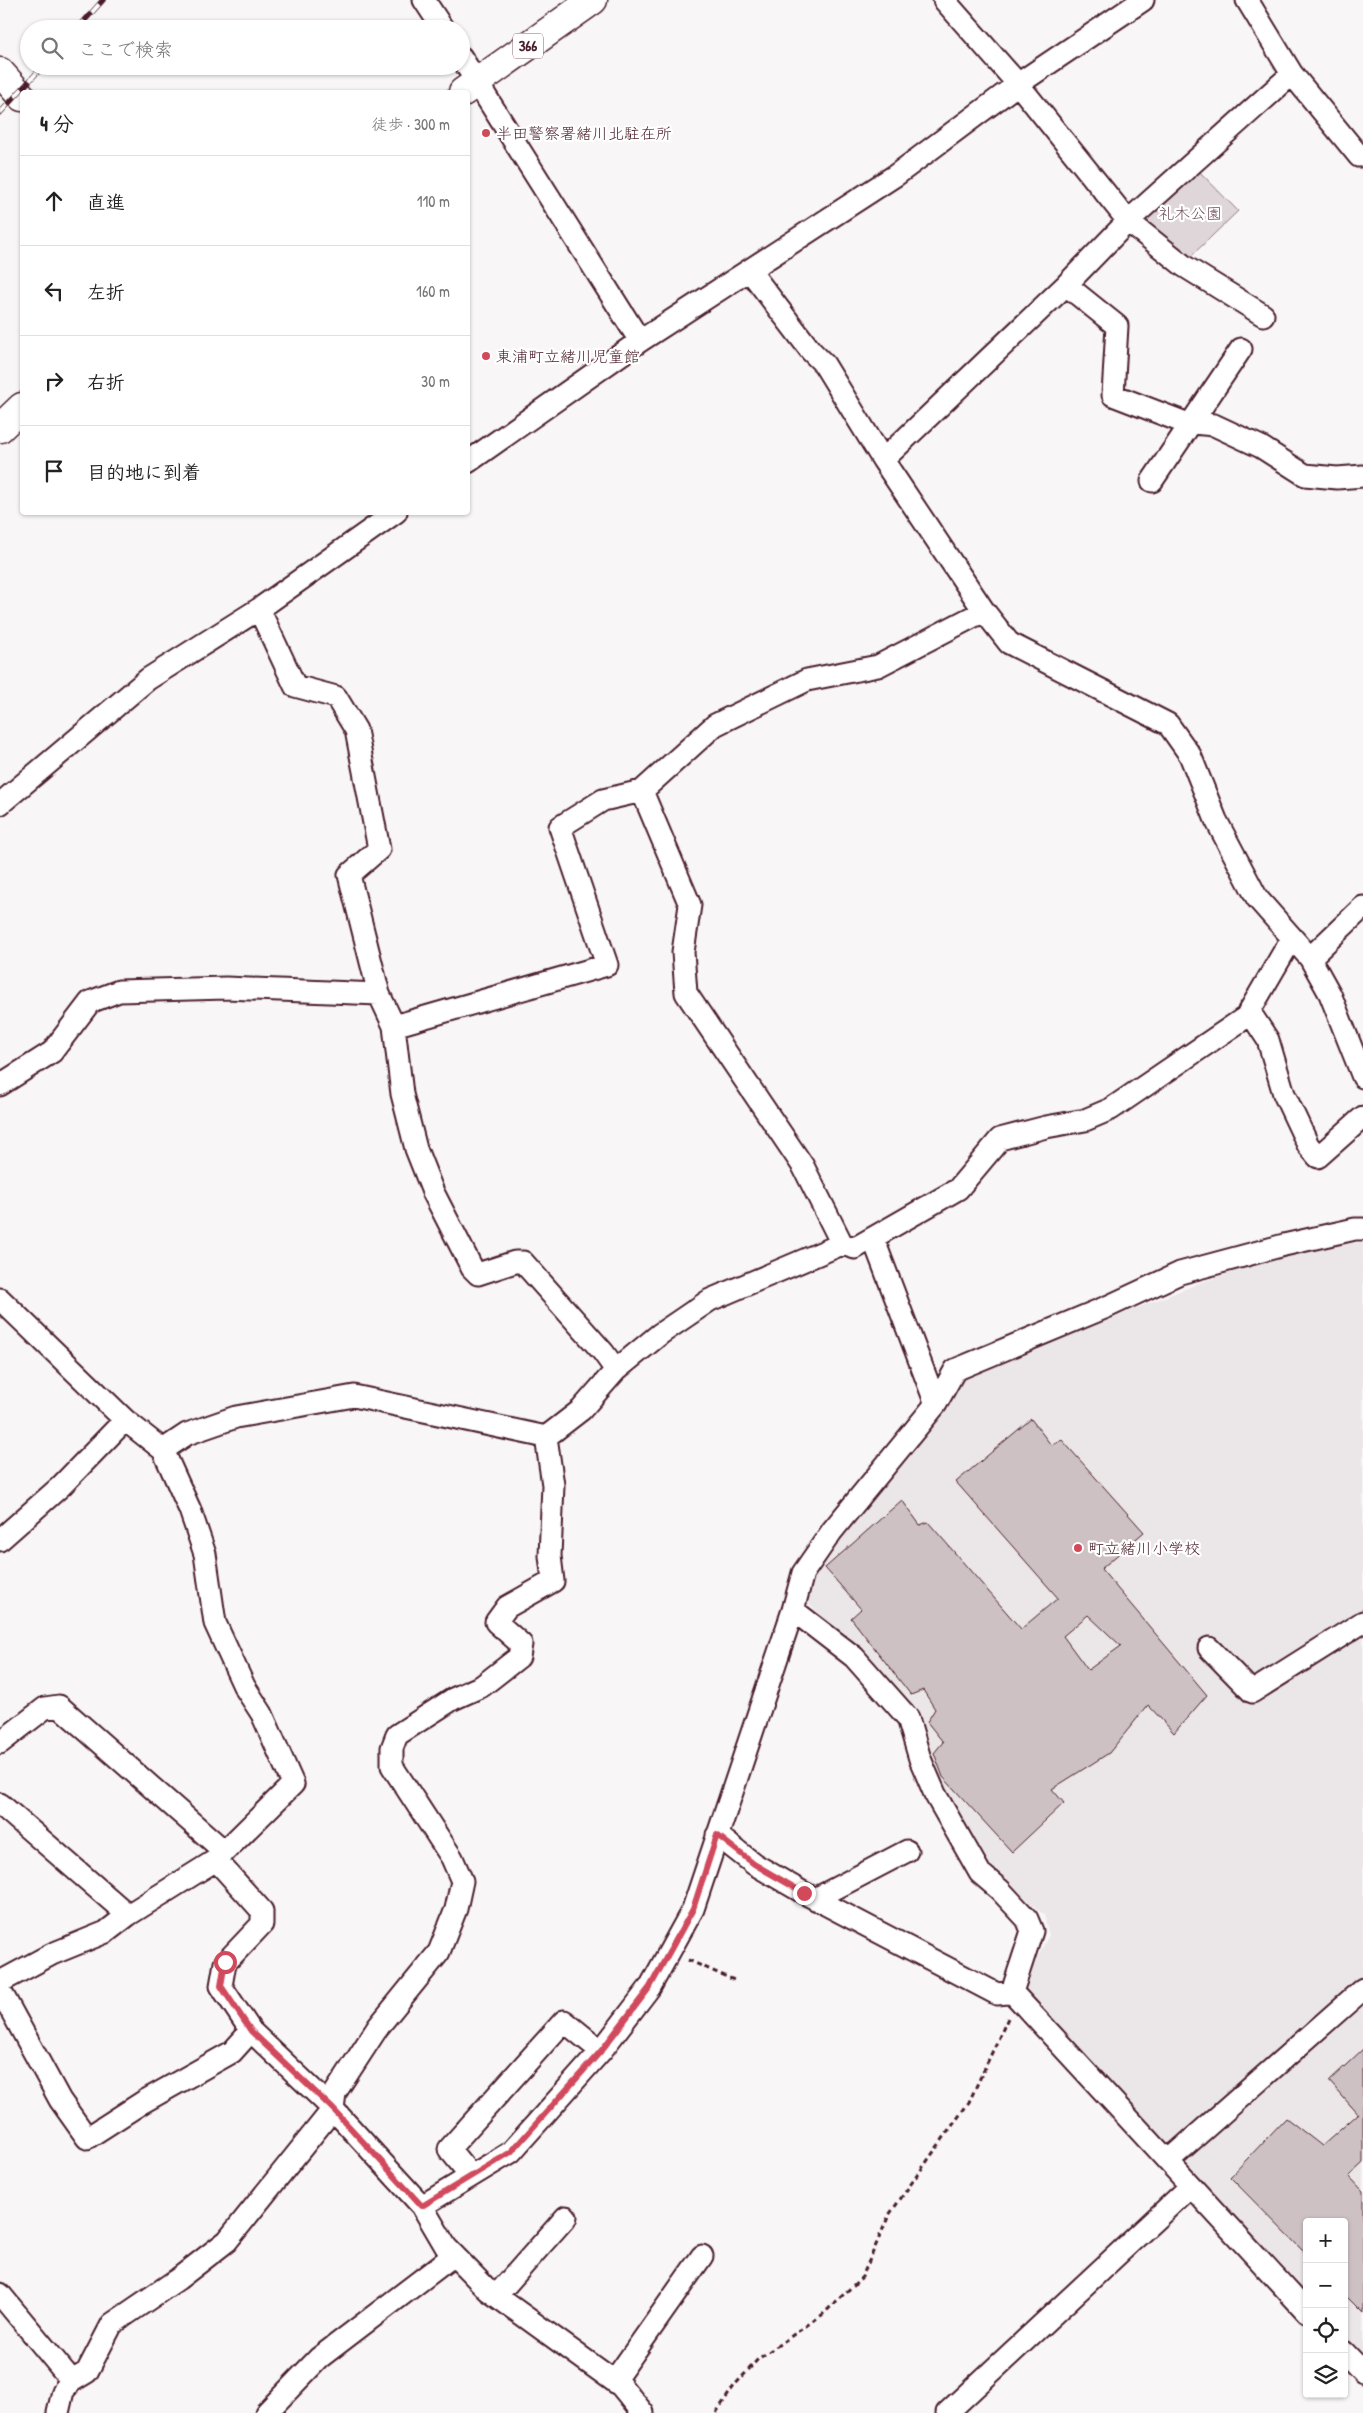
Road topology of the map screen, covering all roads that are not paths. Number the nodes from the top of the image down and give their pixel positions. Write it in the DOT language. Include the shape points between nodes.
graph roads {
  1 [pos="424,0"];
  2 [pos="593,0"];
  3 [pos="944,0"];
  4 [pos="1142,0"];
  5 [pos="1247,0"];
  6 [pos="437,20"];
  7 [pos="0,72"];
  8 [pos="1292,74"];
  9 [pos="467,75"];
  10 [pos="1018,84"];
  11 [pos="471,87"];
  12 [pos="20,95"];
  13 [pos="1363,155"];
  14 [pos="1128,221"];
  15 [pos="750,272"];
  16 [pos="1066,285"];
  17 [pos="1263,315"];
  18 [pos="640,341"];
  19 [pos="1241,349"];
  20 [pos="20,409"];
  21 [pos="1190,423"];
  22 [pos="0,428"];
  23 [pos="883,460"];
  24 [pos="470,461"];
  25 [pos="1363,476"];
  26 [pos="1152,481"];
  27 [pos="392,515"];
  28 [pos="259,609"];
  29 [pos="984,611"];
  30 [pos="642,791"];
  31 [pos="0,804"];
  32 [pos="1363,907"];
  33 [pos="1292,938"];
  34 [pos="1310,958"];
  35 [pos="379,994"];
  36 [pos="1249,1011"];
  37 [pos="394,1026"];
  38 [pos="1363,1077"];
  39 [pos="0,1085"];
  40 [pos="1363,1117"];
  41 [pos="1363,1229"];
  42 [pos="874,1238"];
  43 [pos="842,1244"];
  44 [pos="0,1299"];
  45 [pos="616,1370"];
  46 [pos="936,1404"];
  47 [pos="124,1420"];
  48 [pos="546,1437"];
  49 [pos="163,1450"];
  50 [pos="0,1540"];
  51 [pos="793,1610"];
  52 [pos="1363,1622"];
  53 [pos="1209,1648"];
  54 [pos="0,1743"];
  55 [pos="0,1804"];
  56 [pos="717,1835"];
  57 [pos="907,1851"];
  58 [pos="220,1856"];
  59 [pos="815,1899"];
  60 [pos="128,1915"];
  61 [pos="0,1982"];
  62 [pos="1363,1989"];
  63 [pos="0,1990"];
  64 [pos="1008,1993"];
  65 [pos="251,2031"];
  66 [pos="601,2051"];
  67 [pos="333,2109"];
  68 [pos="1169,2160"];
  69 [pos="471,2176"];
  70 [pos="1190,2187"];
  71 [pos="422,2206"];
  72 [pos="566,2217"];
  73 [pos="454,2254"];
  74 [pos="702,2256"];
  75 [pos="0,2294"];
  76 [pos="496,2296"];
  77 [pos="1303,2308"];
  78 [pos="1345,2353"];
  79 [pos="1363,2372"];
  80 [pos="72,2381"];
  81 [pos="614,2381"];
  82 [pos="58,2413"];
  83 [pos="266,2413"];
  84 [pos="643,2413"];
  85 [pos="947,2413"];
  1 -- 6 [label="street"];
  2 -- 11 [label="main road, 366"];
  3 -- 10 [label="street"];
  4 -- 10 [label="street"];
  5 -- 8 [label="street"];
  7 -- 12 [label="main road"];
  8 -- 13 [label="street" via="1359,156"];
  8 -- 14 [label="street"];
  9 -- 11 [label="street"];
  10 -- 14 [label="street"];
  10 -- 15 [label="street" via="896,176"];
  11 -- 18 [label="street"];
  14 -- 16 [label="street"];
  14 -- 17 [label="street" via="1184,266"];
  15 -- 18 [label="street"];
  15 -- 23 [label="street" via="824,364"];
  16 -- 21 [label="street" via="1117,326 1113,395"];
  16 -- 23 [label="street"];
  18 -- 24 [label="street"];
  19 -- 21 [label="street"];
  20 -- 22 [label="main road"];
  21 -- 25 [label="street" via="1214,426 1261,447 1305,475"];
  21 -- 26 [label="street"];
  23 -- 29 [label="street"];
  27 -- 28 [label="street"];
  28 -- 31 [label="street" via="148,679"];
  28 -- 35 [label="street" via="295,686 336,697 356,730 379,849 349,875"];
  29 -- 30 [label="street" via="878,666 807,680 715,725"];
  29 -- 33 [label="street" via="1009,643 1168,724 1190,755 1216,820 1257,898"];
  30 -- 37 [label="street" via="603,800 560,827 607,965"];
  30 -- 43 [label="street" via="690,905 684,952 686,993 803,1166"];
  32 -- 34 [label="street"];
  33 -- 34 [label="street"];
  33 -- 36 [label="street"];
  34 -- 38 [label="street" via="1330,994"];
  35 -- 37 [label="street"];
  35 -- 39 [label="street" via="226,988 119,991 90,1002 52,1052"];
  36 -- 40 [label="street" via="1268,1040 1284,1094 1308,1145 1318,1157"];
  36 -- 42 [label="street" via="1246,1017 1111,1109 1085,1120 1000,1139 958,1189"];
  37 -- 45 [label="street" via="402,1094 416,1150 433,1192 472,1268 478,1274 523,1262"];
  41 -- 46 [label="street" via="1284,1245 1180,1273 955,1370"];
  42 -- 43 [label="street" via="855,1248"];
  42 -- 46 [label="street"];
  43 -- 45 [label="street" via="710,1300 660,1334"];
  44 -- 47 [label="street"];
  45 -- 48 [label="street" via="581,1410"];
  46 -- 51 [label="street" via="832,1532 803,1573"];
  47 -- 49 [label="street"];
  47 -- 50 [label="street" via="61,1486"];
  48 -- 49 [label="street" via="354,1396 236,1417 186,1434"];
  48 -- 67 [label="street" via="553,1485 552,1581 507,1607 496,1622 521,1644 519,1657 482,1686 453,1699 397,1735 392,1748 392,1766 452,1858 462,1881 456,1909 439,1952 378,2027 335,2093"];
  49 -- 58 [label="street" via="190,1510 205,1554 215,1623 244,1686 262,1714 293,1784"];
  51 -- 56 [label="street"];
  51 -- 68 [label="street" via="854,1657 908,1718 935,1794 980,1873 1027,1919 1032,1931 1012,1992"];
  52 -- 53 [label="street" via="1252,1692"];
  54 -- 58 [label="street" via="45,1708 59,1706"];
  55 -- 60 [label="street"];
  56 -- 59 [label="street" via="754,1864"];
  56 -- 66 [label="street" via="693,1909 650,1987"];
  57 -- 59 [label="street"];
  58 -- 60 [label="street"];
  58 -- 65 [label="street" via="262,1911 262,1924 225,1962 221,1986"];
  59 -- 64 [label="street" via="997,1994"];
  60 -- 61 [label="street" via="106,1932 52,1954"];
  62 -- 68 [label="street"];
  63 -- 65 [label="street" via="60,2100 87,2138 232,2052"];
  65 -- 67 [label="street"];
  66 -- 69 [label="street" via="511,2152"];
  66 -- 69 [label="street" via="564,2022 449,2149"];
  67 -- 71 [label="street"];
  67 -- 80 [label="street" via="227,2241 112,2324 87,2372"];
  68 -- 70 [label="street"];
  69 -- 71 [label="street"];
  70 -- 77 [label="street"];
  70 -- 85 [label="street"];
  71 -- 73 [label="street" via="446,2247"];
  72 -- 76 [label="street"];
  73 -- 76 [label="street"];
  73 -- 83 [label="street" via="319,2358"];
  74 -- 81 [label="street"];
  75 -- 80 [label="street"];
  76 -- 81 [label="street"];
  78 -- 79 [label="street"];
  80 -- 82 [label="street" via="63,2391"];
  81 -- 84 [label="street"];
}
